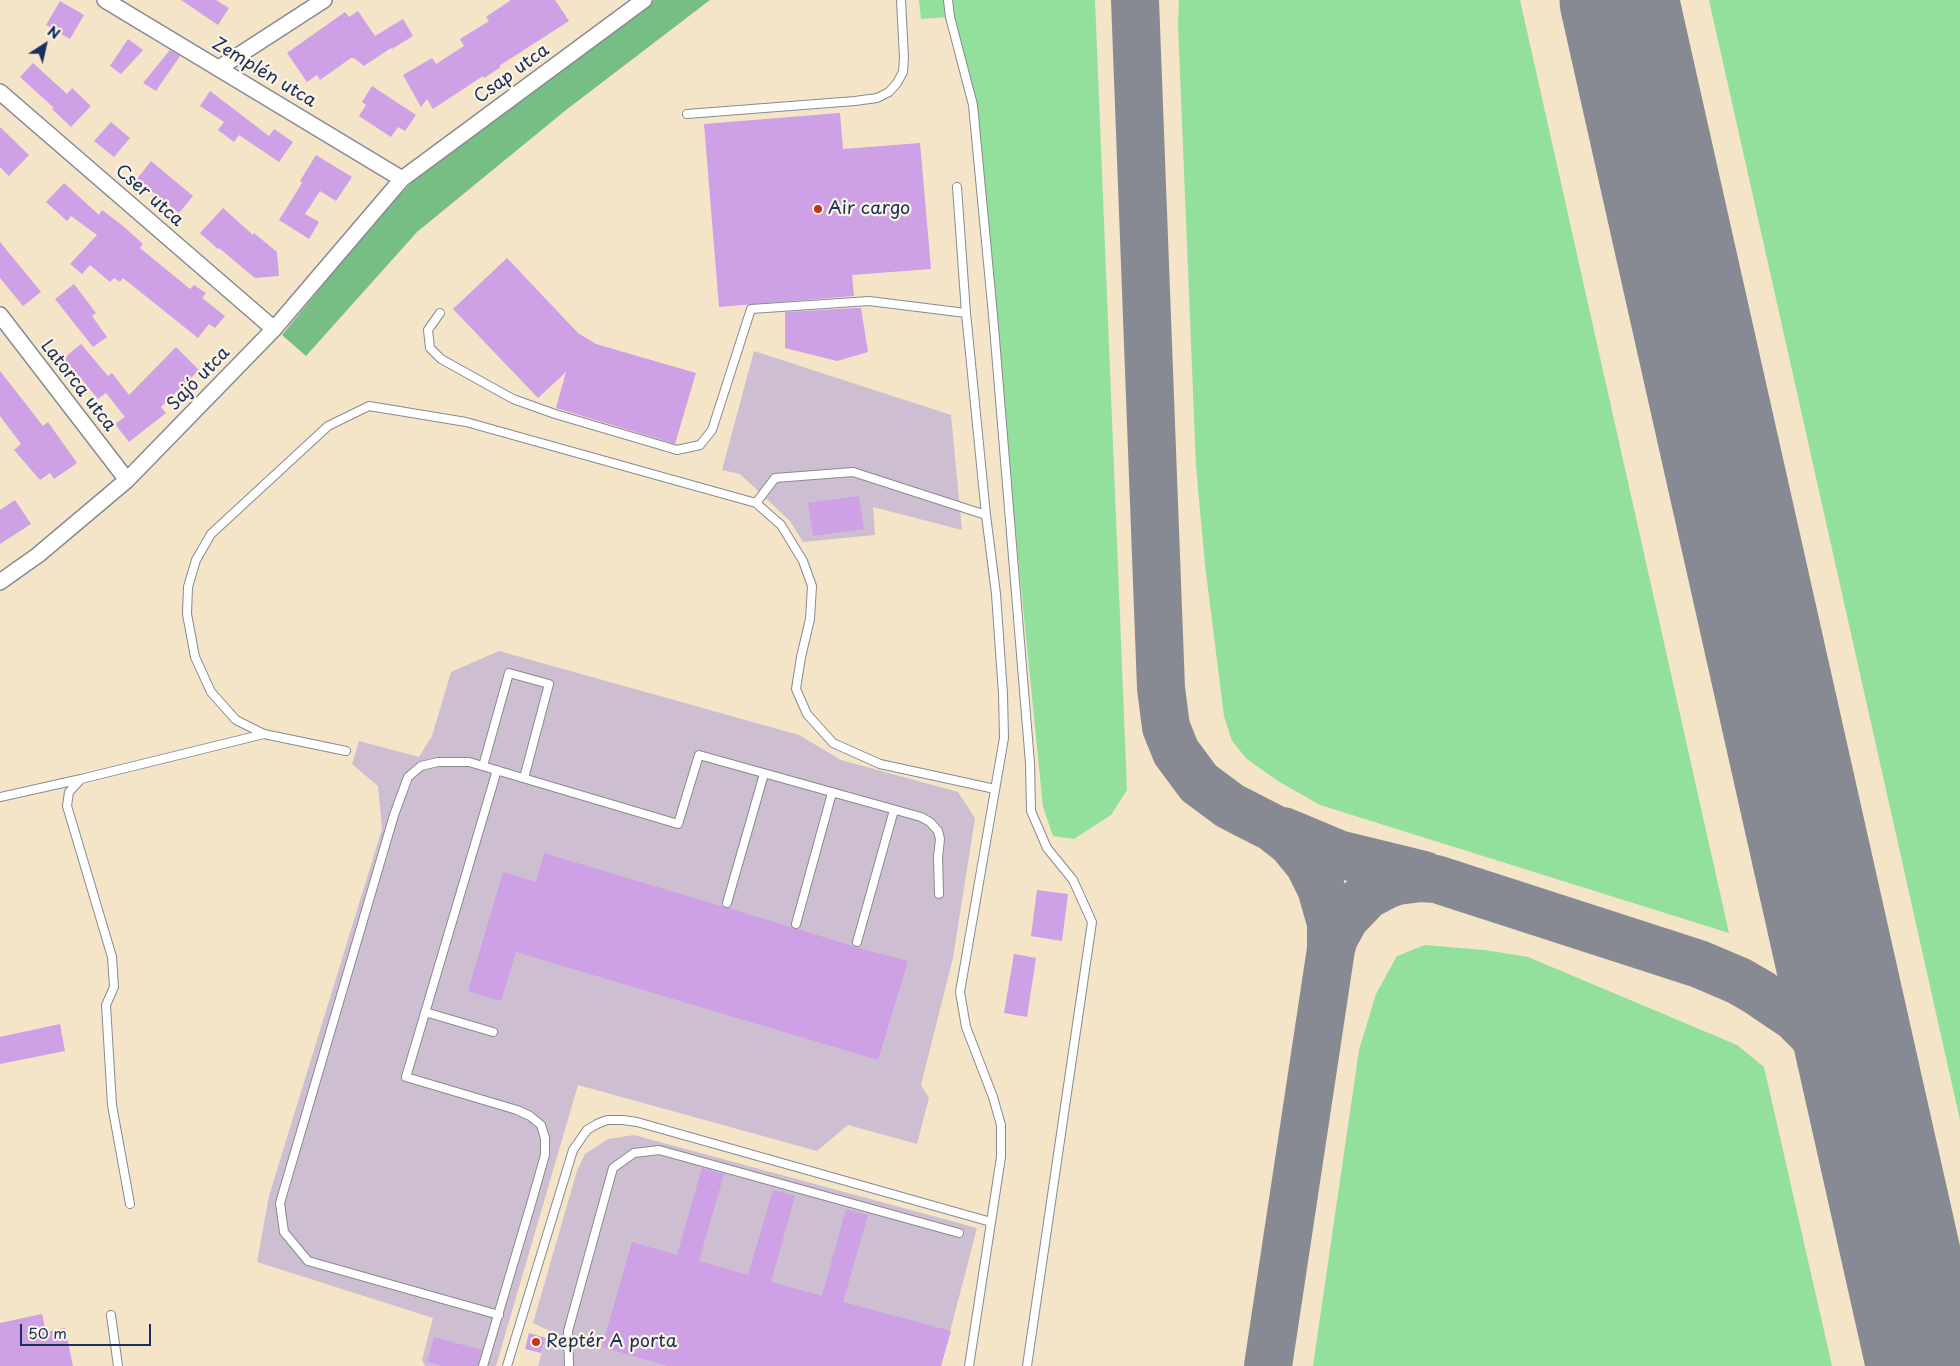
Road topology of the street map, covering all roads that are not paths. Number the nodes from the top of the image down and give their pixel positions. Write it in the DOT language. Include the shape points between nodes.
graph roads {
  1 [pos="105,0"];
  2 [pos="324,0"];
  3 [pos="644,0"];
  4 [pos="901,0"];
  5 [pos="948,0"];
  6 [pos="219,68"];
  7 [pos="0,92"];
  8 [pos="688,114"];
  9 [pos="402,178"];
  10 [pos="958,186"];
  11 [pos="440,313"];
  12 [pos="966,313"];
  13 [pos="0,315"];
  14 [pos="274,328"];
  15 [pos="127,480"];
  16 [pos="756,503"];
  17 [pos="986,514"];
  18 [pos="0,582"];
  19 [pos="264,734"];
  20 [pos="346,751"];
  21 [pos="483,766"];
  22 [pos="497,770"];
  23 [pos="764,774"];
  24 [pos="81,778"];
  25 [pos="524,778"];
  26 [pos="995,789"];
  27 [pos="832,793"];
  28 [pos="0,797"];
  29 [pos="894,810"];
  30 [pos="939,894"];
  31 [pos="727,903"];
  32 [pos="796,924"];
  33 [pos="857,942"];
  34 [pos="425,1012"];
  35 [pos="493,1032"];
  36 [pos="130,1204"];
  37 [pos="991,1222"];
  38 [pos="959,1233"];
  39 [pos="111,1315"];
  40 [pos="499,1315"];
  41 [pos="118,1366"];
  42 [pos="483,1366"];
  43 [pos="507,1366"];
  44 [pos="569,1366"];
  45 [pos="970,1366"];
  46 [pos="1027,1366"];
  1 -- 6 [label="street, Zemplén utca"];
  2 -- 6 [label="street"];
  3 -- 9 [label="street, Csap utca"];
  4 -- 8 [label="lane" via="903,72 889,92 855,102"];
  5 -- 46 [label="lane" via="973,105 996,345 1030,763 1031,811 1047,848 1074,880 1092,922"];
  6 -- 9 [label="street, Zemplén utca"];
  7 -- 14 [label="street, Cser utca"];
  9 -- 14 [label="street, Sajó utca"];
  10 -- 12 [label="lane"];
  11 -- 12 [label="lane" via="428,330 430,348 441,359 513,399 677,450 700,445 712,430 751,309 869,301"];
  12 -- 17 [label="lane"];
  13 -- 15 [label="street, Latorca utca"];
  14 -- 15 [label="street, Sajó utca"];
  15 -- 18 [label="street, Sajó utca" via="38,555"];
  16 -- 17 [label="lane" via="775,478 853,472"];
  16 -- 19 [label="lane" via="466,422 369,406 328,426 211,534 196,560 188,587 187,614 194,657 211,692 236,720"];
  16 -- 26 [label="lane" via="781,524 803,561 812,586 810,619 796,689 807,714 833,743 880,764"];
  17 -- 26 [label="lane" via="1003,694 1004,738"];
  19 -- 20 [label="lane"];
  19 -- 24 [label="lane"];
  21 -- 22 [label="lane"];
  21 -- 25 [label="lane" via="509,672 549,684"];
  21 -- 40 [label="lane" via="468,762 438,762 421,766 408,776 280,1203 284,1232 308,1260"];
  22 -- 25 [label="lane"];
  22 -- 34 [label="lane"];
  23 -- 25 [label="lane" via="699,756 678,824"];
  23 -- 27 [label="lane"];
  23 -- 31 [label="lane"];
  24 -- 28 [label="lane"];
  24 -- 36 [label="lane" via="69,792 67,806 112,957 114,987 106,1005 112,1106"];
  26 -- 37 [label="lane" via="960,992 966,1027 1001,1125 1002,1157"];
  27 -- 29 [label="lane"];
  27 -- 32 [label="lane"];
  29 -- 30 [label="lane" via="921,817 938,831"];
  29 -- 33 [label="lane"];
  34 -- 35 [label="lane"];
  34 -- 40 [label="lane" via="406,1077 517,1110 540,1125 545,1138 542,1163"];
  37 -- 43 [label="lane" via="637,1122 607,1120 587,1130 573,1150"];
  37 -- 45 [label="lane"];
  38 -- 44 [label="lane" via="659,1150 634,1153 614,1168 568,1331"];
  39 -- 41 [label="lane"];
  40 -- 42 [label="lane"];
}
